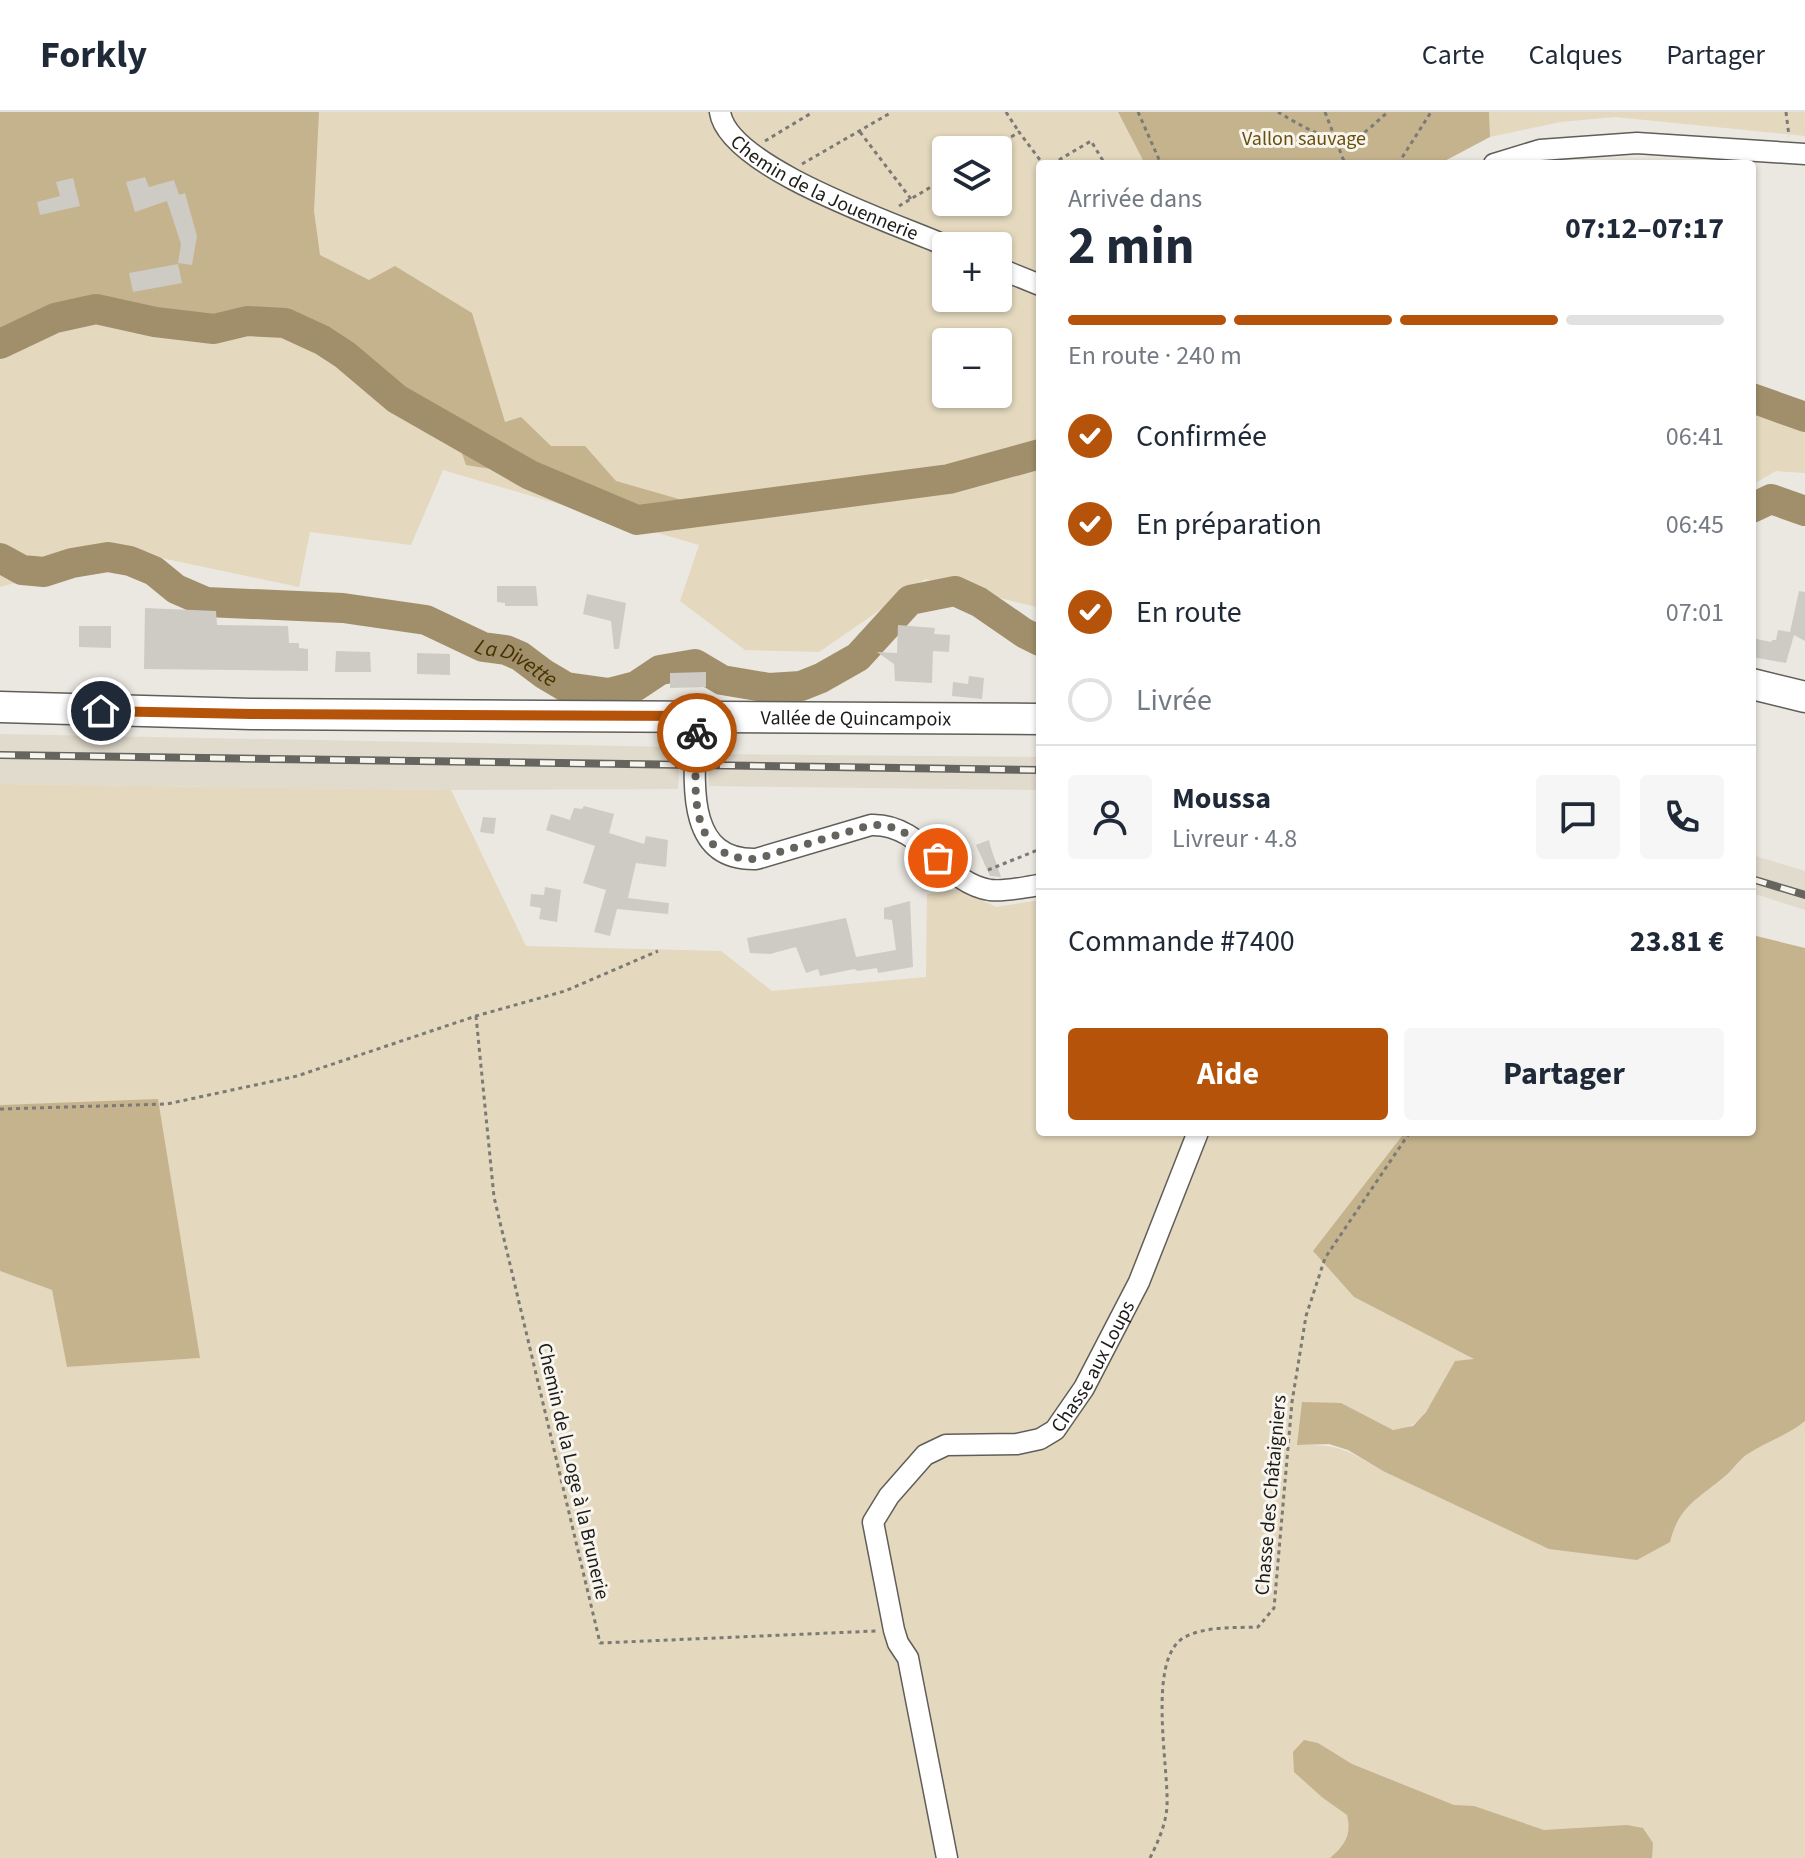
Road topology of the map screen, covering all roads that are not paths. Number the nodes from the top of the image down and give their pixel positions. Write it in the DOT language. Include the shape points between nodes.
graph roads {
  1 [pos="720,112"];
  2 [pos="1797,153"];
  3 [pos="1507,160"];
  4 [pos="932,240"];
  5 [pos="1012,274"];
  6 [pos="1036,283"];
  7 [pos="1756,685"];
  8 [pos="1805,697"];
  9 [pos="0,707"];
  10 [pos="697,716"];
  11 [pos="1036,719"];
  12 [pos="1036,885"];
  13 [pos="1196,1136"];
  14 [pos="947,1858"];
  1 -- 4 [label="street, Chemin de la Jouennerie" via="735,141 761,160 823,195"];
  2 -- 3 [label="street" via="1637,143 1540,150"];
  5 -- 6 [label="street"];
  7 -- 8 [label="main road"];
  9 -- 10 [label="main road, Vallée de Quincampoix"];
  10 -- 11 [label="main road, Vallée de Quincampoix"];
  10 -- 12 [label="street" via="696,813 719,849 740,859 756,859 884,824 906,833 979,888"];
  13 -- 14 [label="street, Chasse aux Loups" via="1139,1282 1084,1388 1055,1430 1017,1444 946,1445 925,1455 873,1522 894,1630 908,1658"];
}
